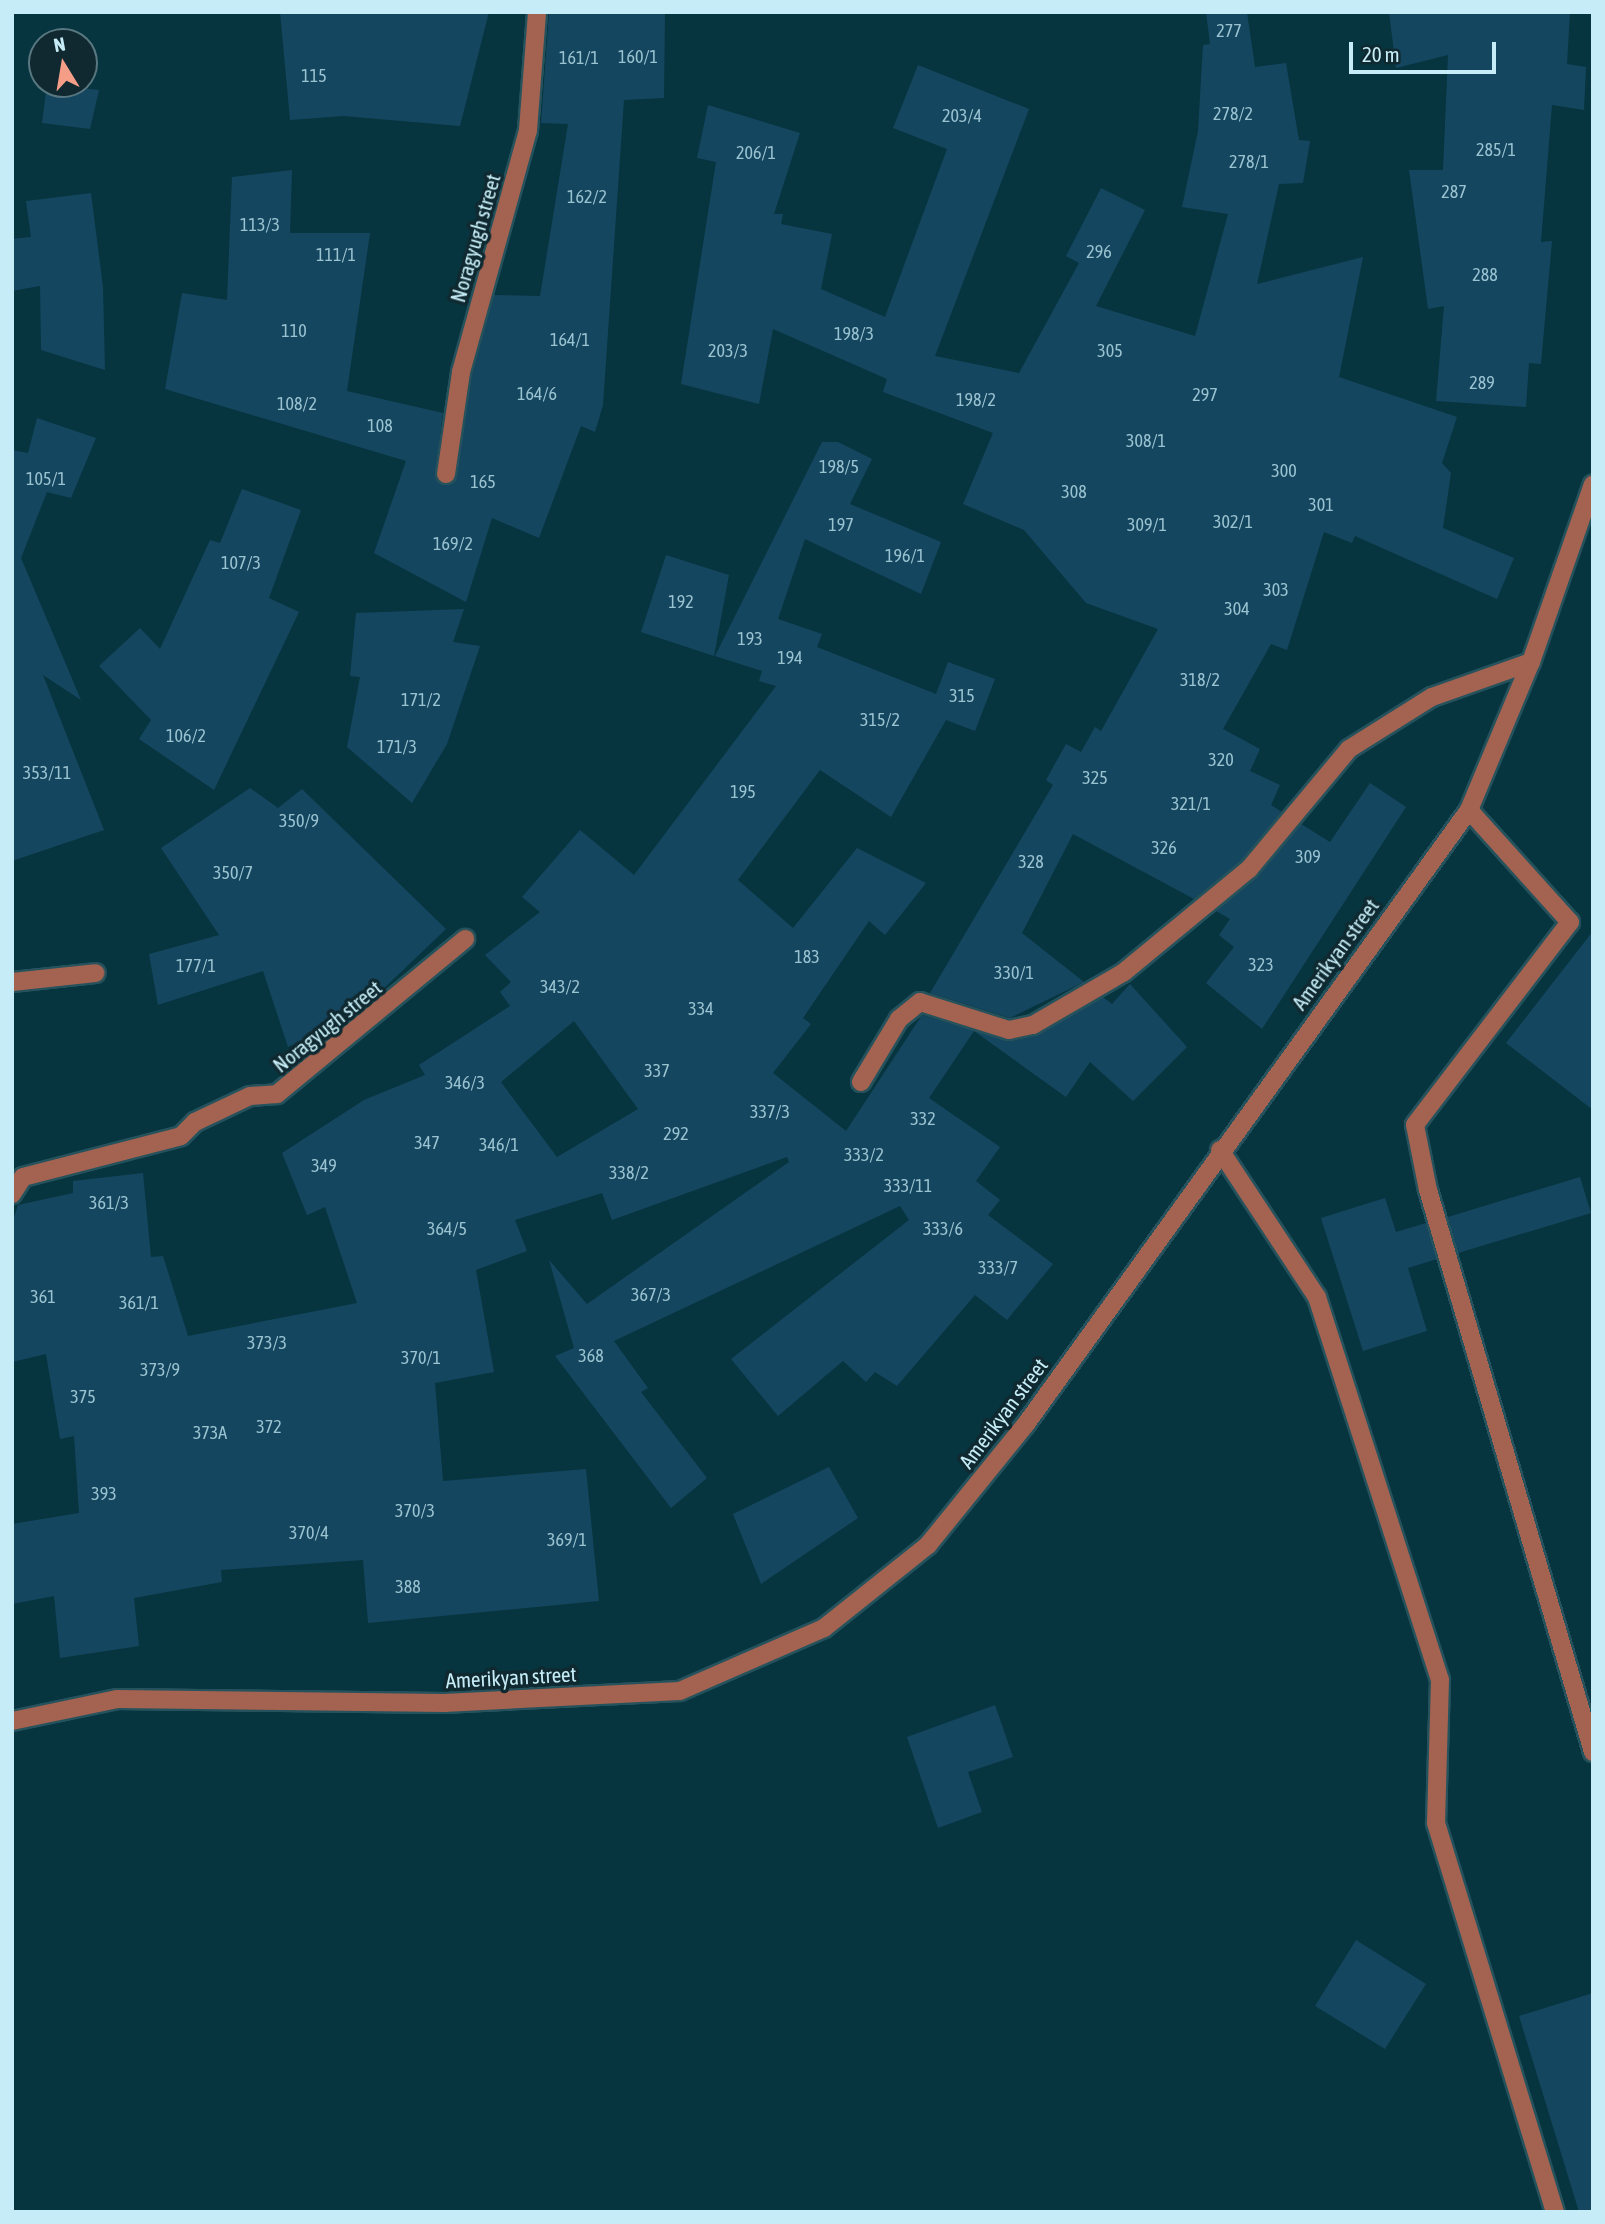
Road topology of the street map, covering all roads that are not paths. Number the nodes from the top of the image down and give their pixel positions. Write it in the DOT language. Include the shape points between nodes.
graph roads {
  1 [pos="537,12"];
  2 [pos="446,474"];
  3 [pos="1593,484"];
  4 [pos="1531,662"];
  5 [pos="1469,810"];
  6 [pos="466,939"];
  7 [pos="96,973"];
  8 [pos="12,982"];
  9 [pos="861,1082"];
  10 [pos="1220,1150"];
  11 [pos="12,1194"];
  12 [pos="12,1721"];
  13 [pos="1593,1752"];
  14 [pos="1555,2212"];
  1 -- 2 [label="street, Noragyugh street" via="528,130 461,372"];
  3 -- 4 [label="street, Amerikyan street"];
  4 -- 5 [label="street, Amerikyan street"];
  4 -- 9 [label="street" via="1432,696 1349,749 1249,869 1124,972 1033,1025 1009,1030 920,1002 899,1019"];
  5 -- 10 [label="street, Amerikyan street"];
  5 -- 13 [label="street" via="1570,922 1415,1125 1428,1190"];
  6 -- 11 [label="street, Noragyugh street" via="277,1094 250,1096 195,1122 181,1136 23,1177"];
  7 -- 8 [label="street"];
  10 -- 12 [label="street, Amerikyan street" via="1026,1424 928,1545 824,1628 680,1691 444,1703 117,1699"];
  10 -- 14 [label="street" via="1317,1297 1440,1679 1436,1823"];
}
